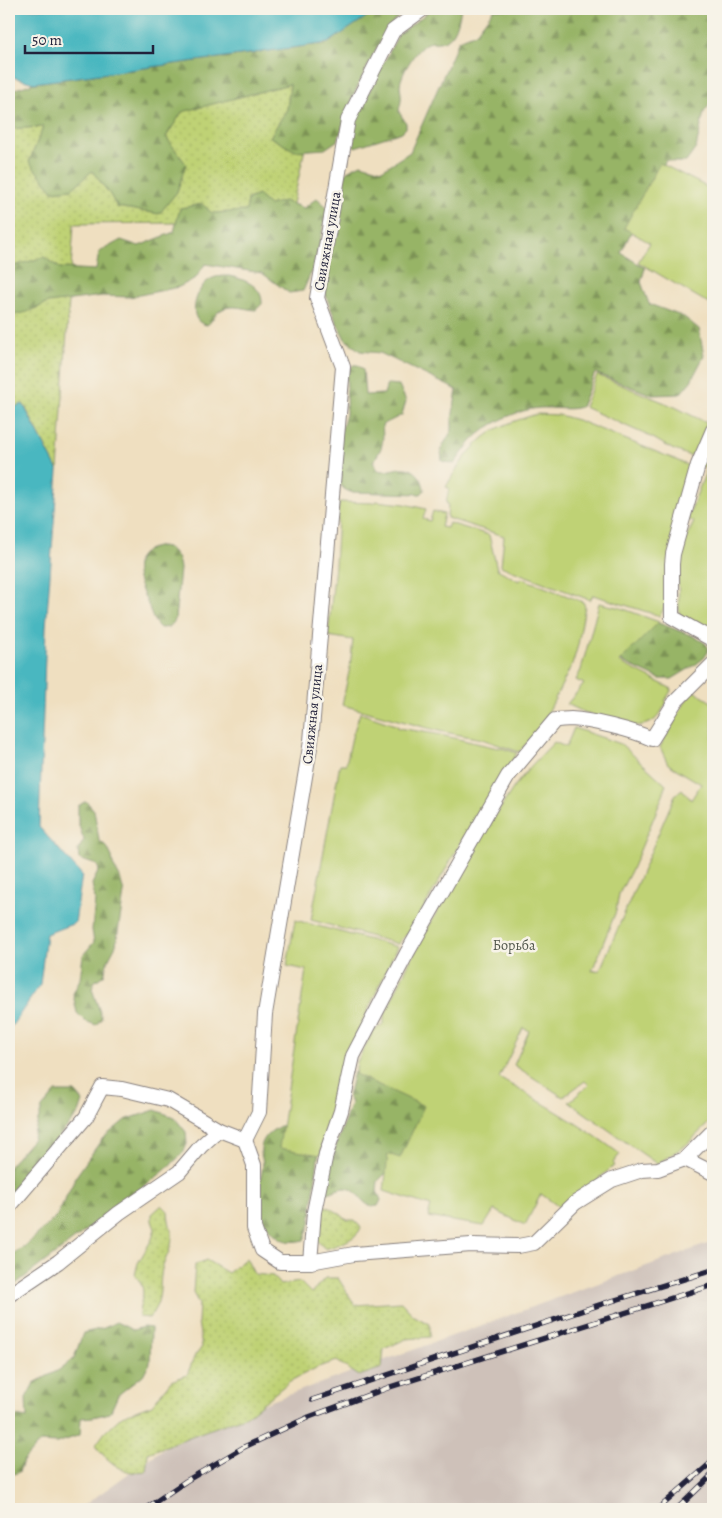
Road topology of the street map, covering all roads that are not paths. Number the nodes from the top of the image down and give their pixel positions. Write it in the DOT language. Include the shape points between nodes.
graph roads {
  1 [pos="423,9"];
  2 [pos="713,430"];
  3 [pos="713,640"];
  4 [pos="713,664"];
  5 [pos="219,1130"];
  6 [pos="713,1131"];
  7 [pos="245,1140"];
  8 [pos="685,1159"];
  9 [pos="713,1173"];
  10 [pos="9,1206"];
  11 [pos="310,1262"];
  12 [pos="9,1295"];
  1 -- 7 [label="street, Свияжная улица" via="394,32 348,120 317,298 342,367 312,724 265,1014 259,1112"];
  2 -- 3 [label="street" via="698,465 672,564 672,618"];
  4 -- 11 [label="street" via="675,702 652,739 595,723 555,720 508,776 353,1056 341,1111 326,1154 316,1202"];
  5 -- 7 [label="street"];
  5 -- 10 [label="street" via="168,1100 102,1087 86,1117"];
  5 -- 12 [label="street" via="179,1172"];
  6 -- 8 [label="street"];
  7 -- 11 [label="street" via="254,1165 254,1228 262,1250 280,1262"];
  8 -- 9 [label="street"];
  8 -- 11 [label="street" via="612,1180 575,1203 534,1243 354,1254"];
}
